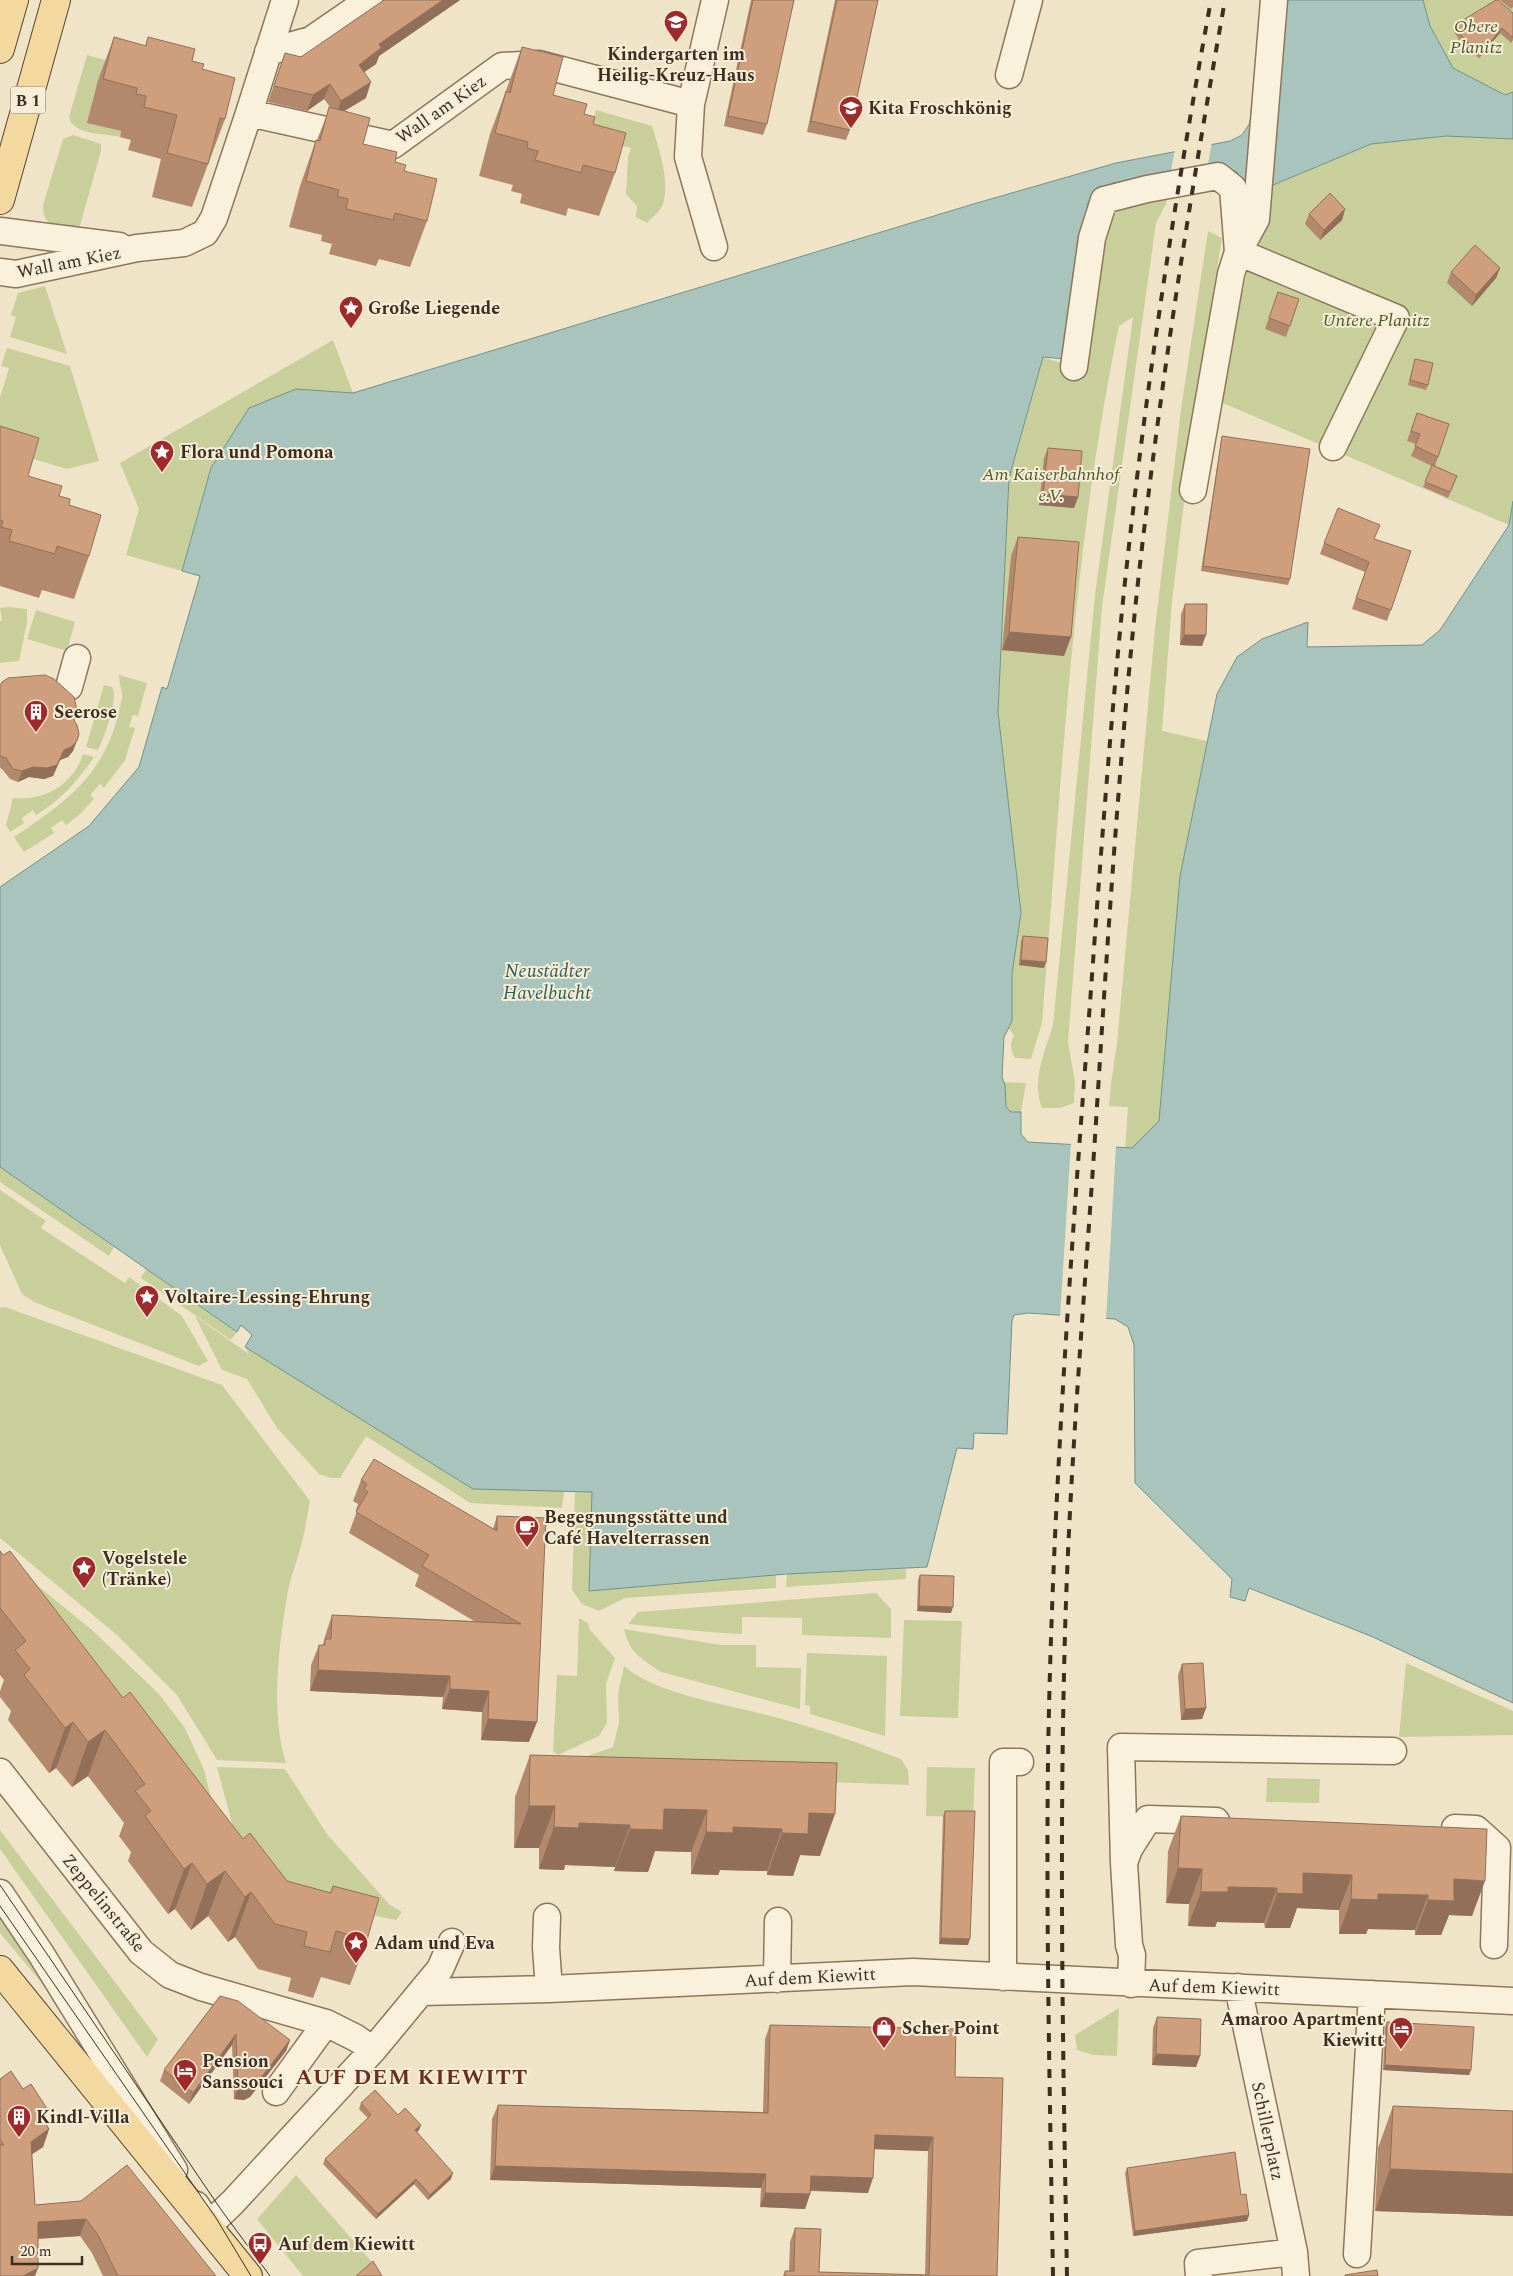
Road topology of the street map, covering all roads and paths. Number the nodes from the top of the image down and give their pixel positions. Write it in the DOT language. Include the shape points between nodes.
graph roads {
  1 [pos="14,0"];
  2 [pos="56,0"];
  3 [pos="285,0"];
  4 [pos="369,0"];
  5 [pos="715,0"];
  6 [pos="1029,0"];
  7 [pos="1274,0"];
  8 [pos="0,49"];
  9 [pos="268,52"];
  10 [pos="1009,75"];
  11 [pos="691,104"];
  12 [pos="249,113"];
  13 [pos="0,200"];
  14 [pos="0,230"];
  15 [pos="714,247"];
  16 [pos="137,248"];
  17 [pos="1238,252"];
  18 [pos="0,272"];
  19 [pos="1074,367"];
  20 [pos="1333,446"];
  21 [pos="1194,490"];
  22 [pos="78,658"];
  23 [pos="68,687"];
  24 [pos="1392,1751"];
  25 [pos="1020,1762"];
  26 [pos="0,1772"];
  27 [pos="1238,1821"];
  28 [pos="1427,1827"];
  29 [pos="1124,1863"];
  30 [pos="0,1893"];
  31 [pos="547,1917"];
  32 [pos="778,1921"];
  33 [pos="452,1942"];
  34 [pos="1494,1945"];
  35 [pos="0,1970"];
  36 [pos="1003,1977"];
  37 [pos="777,1979"];
  38 [pos="1131,1984"];
  39 [pos="1238,1987"];
  40 [pos="549,1989"];
  41 [pos="421,1992"];
  42 [pos="1372,1994"];
  43 [pos="1513,2001"];
  44 [pos="326,2023"];
  45 [pos="373,2050"];
  46 [pos="276,2092"];
  47 [pos="209,2225"];
  48 [pos="1357,2254"];
  49 [pos="1295,2264"];
  50 [pos="242,2272"];
  51 [pos="1199,2276"];
  1 -- 8 [label="main road"];
  2 -- 13 [label="main road, B 1"];
  3 -- 9 [label="street"];
  4 -- 9 [label="street" via="311,40"];
  5 -- 11 [label="street"];
  6 -- 10 [label="street"];
  7 -- 17 [label="street" via="1256,219"];
  9 -- 12 [label="street"];
  11 -- 12 [label="street, Wall am Kiez" via="538,64 502,66 393,146"];
  11 -- 15 [label="street" via="688,157"];
  12 -- 16 [label="street, Wall am Kiez" via="214,218 204,233 184,243"];
  14 -- 16 [label="street, Wall am Kiez"];
  16 -- 18 [label="street, Wall am Kiez" via="16,274"];
  17 -- 19 [label="street" via="1233,188 1218,176 1104,200 1092,238"];
  17 -- 20 [label="street" via="1396,318"];
  17 -- 21 [label="street" via="1231,274"];
  22 -- 23 [label="street"];
  24 -- 29 [label="street" via="1121,1747"];
  25 -- 36 [label="street" via="1003,1762"];
  26 -- 44 [label="street, Zeppelinstraße" via="141,1952 170,1975"];
  27 -- 29 [label="street" via="1148,1819"];
  28 -- 34 [label="street" via="1476,1829 1497,1848"];
  29 -- 38 [label="street" via="1132,1955"];
  30 -- 47 [label="street"];
  31 -- 40 [label="street"];
  32 -- 37 [label="street"];
  33 -- 41 [label="street" via="440,1968"];
  35 -- 47 [label="main road"];
  36 -- 37 [label="street, Auf dem Kiewitt" via="913,1972"];
  36 -- 38 [label="street, Auf dem Kiewitt"];
  37 -- 40 [label="street, Auf dem Kiewitt"];
  38 -- 39 [label="street, Auf dem Kiewitt"];
  39 -- 42 [label="street, Auf dem Kiewitt"];
  39 -- 49 [label="street, Schillerplatz"];
  40 -- 41 [label="street, Auf dem Kiewitt"];
  41 -- 45 [label="street"];
  42 -- 43 [label="street, Auf dem Kiewitt"];
  42 -- 48 [label="street"];
  44 -- 45 [label="street, Zeppelinstraße"];
  44 -- 46 [label="street"];
  45 -- 47 [label="street"];
  47 -- 50 [label="main road"];
  49 -- 51 [label="street" via="1198,2263"];
}
